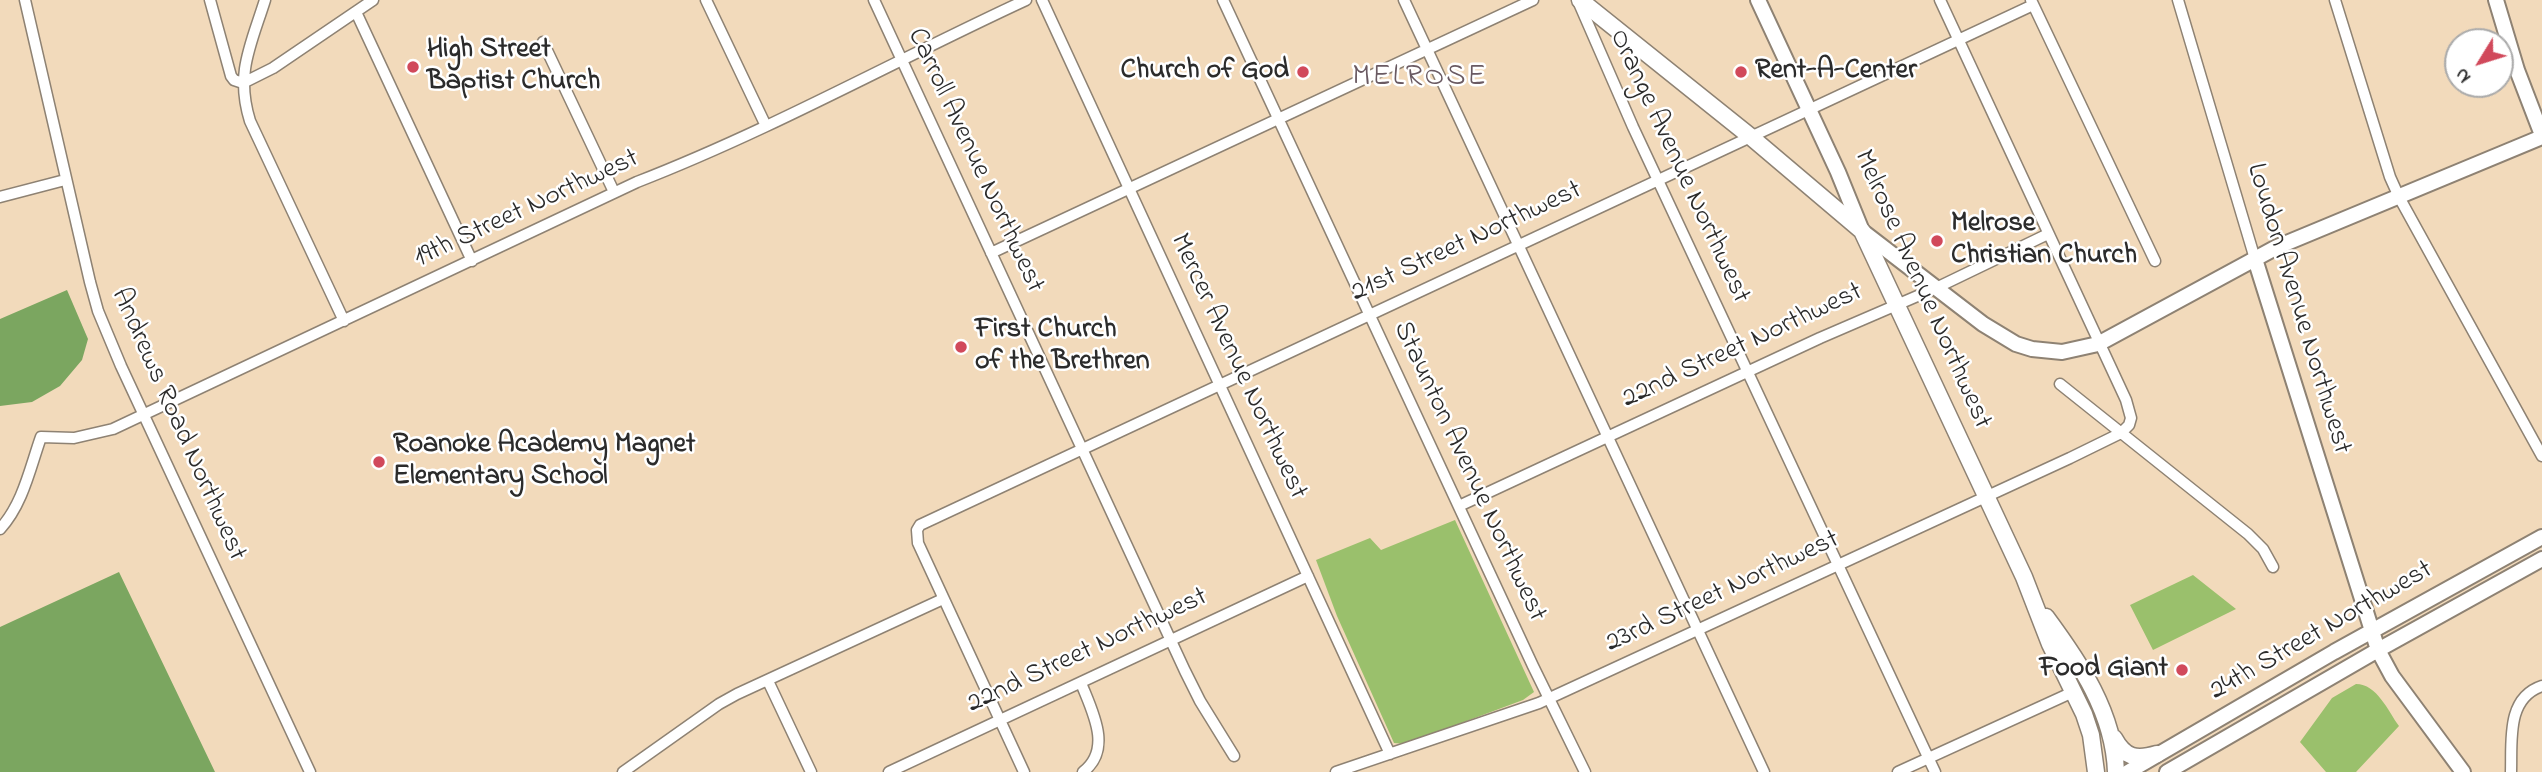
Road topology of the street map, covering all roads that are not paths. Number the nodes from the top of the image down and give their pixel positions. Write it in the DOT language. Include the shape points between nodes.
graph roads {
  1 [pos="25,0"];
  2 [pos="210,0"];
  3 [pos="265,0"];
  4 [pos="373,0"];
  5 [pos="706,0"];
  6 [pos="874,0"];
  7 [pos="1026,0"];
  8 [pos="1042,0"];
  9 [pos="1223,0"];
  10 [pos="1404,0"];
  11 [pos="1533,0"];
  12 [pos="1579,0"];
  13 [pos="1758,0"];
  14 [pos="1940,0"];
  15 [pos="2178,0"];
  16 [pos="2335,0"];
  17 [pos="2496,0"];
  18 [pos="2032,2"];
  19 [pos="356,12"];
  20 [pos="1958,39"];
  21 [pos="543,42"];
  22 [pos="1427,49"];
  23 [pos="902,60"];
  24 [pos="243,83"];
  25 [pos="1810,109"];
  26 [pos="1278,119"];
  27 [pos="766,126"];
  28 [pos="2542,136"];
  29 [pos="1751,137"];
  30 [pos="1658,179"];
  31 [pos="65,180"];
  32 [pos="1129,188"];
  33 [pos="614,192"];
  34 [pos="0,197"];
  35 [pos="2399,197"];
  36 [pos="1863,231"];
  37 [pos="2048,234"];
  38 [pos="1518,244"];
  39 [pos="991,253"];
  40 [pos="2255,258"];
  41 [pos="472,261"];
  42 [pos="2154,261"];
  43 [pos="1936,288"];
  44 [pos="1896,304"];
  45 [pos="1370,315"];
  46 [pos="344,321"];
  47 [pos="2098,344"];
  48 [pos="1748,372"];
  49 [pos="1219,383"];
  50 [pos="2060,384"];
  51 [pos="144,415"];
  52 [pos="2120,433"];
  53 [pos="1608,436"];
  54 [pos="1082,448"];
  55 [pos="2542,456"];
  56 [pos="1986,496"];
  57 [pos="1458,506"];
  58 [pos="0,529"];
  59 [pos="2542,537"];
  60 [pos="2542,559"];
  61 [pos="1838,566"];
  62 [pos="2273,567"];
  63 [pos="1308,576"];
  64 [pos="943,599"];
  65 [pos="2034,601"];
  66 [pos="1698,631"];
  67 [pos="2371,631"];
  68 [pos="1171,641"];
  69 [pos="2378,650"];
  70 [pos="768,681"];
  71 [pos="1081,683"];
  72 [pos="2542,687"];
  73 [pos="2073,692"];
  74 [pos="1549,699"];
  75 [pos="1001,720"];
  76 [pos="2110,732"];
  77 [pos="1390,754"];
  78 [pos="2157,754"];
  79 [pos="1234,756"];
  80 [pos="1929,758"];
  81 [pos="310,772"];
  82 [pos="623,772"];
  83 [pos="811,772"];
  84 [pos="889,772"];
  85 [pos="1024,772"];
  86 [pos="1083,772"];
  87 [pos="1336,772"];
  88 [pos="1585,772"];
  89 [pos="1764,772"];
  90 [pos="1898,772"];
  91 [pos="1935,772"];
  92 [pos="2096,772"];
  93 [pos="2108,772"];
  94 [pos="2116,772"];
  95 [pos="2127,772"];
  96 [pos="2167,772"];
  97 [pos="2463,772"];
  98 [pos="2511,772"];
  1 -- 31 [label="street, Andrews Road Northwest"];
  2 -- 24 [label="street" via="231,76"];
  3 -- 24 [label="street"];
  4 -- 19 [label="street"];
  5 -- 27 [label="street"];
  6 -- 23 [label="street, Carroll Avenue Northwest"];
  7 -- 23 [label="street, 19th Street Northwest"];
  8 -- 32 [label="street, Mercer Avenue Northwest"];
  9 -- 26 [label="street, Staunton Avenue Northwest"];
  10 -- 22 [label="street"];
  11 -- 22 [label="street"];
  12 -- 29 [label="main road"];
  12 -- 30 [label="street, Orange Avenue Northwest"];
  13 -- 25 [label="street, Melrose Avenue Northwest"];
  14 -- 20 [label="street"];
  15 -- 40 [label="street, Loudon Avenue Northwest"];
  16 -- 35 [label="street"];
  17 -- 28 [label="street"];
  18 -- 20 [label="street, 21st Street Northwest"];
  18 -- 42 [label="street"];
  19 -- 24 [label="street"];
  19 -- 41 [label="street"];
  20 -- 25 [label="street, 21st Street Northwest"];
  20 -- 37 [label="street"];
  21 -- 33 [label="street"];
  22 -- 26 [label="street"];
  22 -- 38 [label="street"];
  23 -- 27 [label="street, 19th Street Northwest"];
  23 -- 39 [label="street, Carroll Avenue Northwest"];
  24 -- 46 [label="street" via="250,121"];
  25 -- 29 [label="street, 21st Street Northwest"];
  25 -- 36 [label="street, Melrose Avenue Northwest"];
  26 -- 32 [label="street"];
  26 -- 45 [label="street, Staunton Avenue Northwest"];
  27 -- 33 [label="street, 19th Street Northwest"];
  28 -- 35 [label="street"];
  29 -- 30 [label="street, 21st Street Northwest"];
  29 -- 36 [label="main road"];
  30 -- 38 [label="street, 21st Street Northwest"];
  30 -- 48 [label="street, Orange Avenue Northwest"];
  31 -- 34 [label="street"];
  31 -- 51 [label="street, Andrews Road Northwest" via="98,311"];
  32 -- 39 [label="street"];
  32 -- 49 [label="street, Mercer Avenue Northwest"];
  33 -- 41 [label="street, 19th Street Northwest"];
  35 -- 40 [label="street"];
  35 -- 55 [label="street"];
  36 -- 43 [label="street"];
  36 -- 44 [label="main road, Melrose Avenue Northwest"];
  37 -- 43 [label="street, 22nd Street Northwest"];
  37 -- 47 [label="street"];
  38 -- 45 [label="street, 21st Street Northwest"];
  38 -- 53 [label="street"];
  39 -- 54 [label="street, Carroll Avenue Northwest"];
  40 -- 47 [label="street"];
  40 -- 67 [label="street, Loudon Avenue Northwest"];
  41 -- 46 [label="street, 19th Street Northwest"];
  43 -- 44 [label="street, 22nd Street Northwest"];
  43 -- 47 [label="street" via="2016,344 2062,352"];
  44 -- 48 [label="street, 22nd Street Northwest"];
  44 -- 56 [label="main road, Melrose Avenue Northwest"];
  45 -- 49 [label="street, 21st Street Northwest"];
  45 -- 57 [label="street, Staunton Avenue Northwest"];
  46 -- 51 [label="street, 19th Street Northwest"];
  47 -- 52 [label="street" via="2131,411 2129,425"];
  48 -- 53 [label="street, 22nd Street Northwest"];
  48 -- 61 [label="street, Orange Avenue Northwest"];
  49 -- 54 [label="street, 21st Street Northwest"];
  49 -- 63 [label="street, Mercer Avenue Northwest"];
  50 -- 52 [label="street"];
  51 -- 58 [label="street, 19th Street Northwest" via="93,435 41,437 16,507"];
  51 -- 81 [label="street, Andrews Road Northwest"];
  52 -- 56 [label="street, 23rd Street Northwest"];
  52 -- 62 [label="street" via="2248,534"];
  53 -- 57 [label="street, 22nd Street Northwest"];
  53 -- 66 [label="street"];
  54 -- 64 [label="street, 21st Street Northwest" via="920,524 918,543"];
  54 -- 68 [label="street, Carroll Avenue Northwest"];
  56 -- 61 [label="street, 23rd Street Northwest"];
  56 -- 65 [label="main road, Melrose Avenue Northwest"];
  57 -- 74 [label="street, Staunton Avenue Northwest"];
  59 -- 67 [label="street, 24th Street Northwest"];
  60 -- 69 [label="street, 24th Street Northwest"];
  61 -- 66 [label="street, 23rd Street Northwest"];
  61 -- 80 [label="street, Orange Avenue Northwest"];
  63 -- 68 [label="street, 22nd Street Northwest"];
  63 -- 77 [label="street, Mercer Avenue Northwest"];
  64 -- 70 [label="street"];
  64 -- 75 [label="street"];
  65 -- 73 [label="main road, Melrose Avenue Northwest"];
  65 -- 76 [label="main road, Melrose Avenue Northwest" via="2085,674"];
  66 -- 74 [label="street, 23rd Street Northwest"];
  66 -- 89 [label="street"];
  67 -- 69 [label="street, Loudon Avenue Northwest"];
  67 -- 78 [label="street, 24th Street Northwest"];
  68 -- 71 [label="street, 22nd Street Northwest"];
  68 -- 79 [label="street, Carroll Avenue Northwest"];
  69 -- 96 [label="street, 24th Street Northwest"];
  69 -- 97 [label="street, Loudon Avenue Northwest"];
  70 -- 82 [label="street" via="719,704"];
  70 -- 83 [label="street"];
  71 -- 75 [label="street, 22nd Street Northwest"];
  71 -- 86 [label="street" via="1099,740 1095,760"];
  72 -- 98 [label="street" via="2524,696 2515,714"];
  73 -- 80 [label="street"];
  73 -- 92 [label="main road, Melrose Avenue Northwest" via="2091,735"];
  73 -- 93 [label="main road" via="2089,706"];
  74 -- 77 [label="street, 23rd Street Northwest"];
  74 -- 88 [label="street, Staunton Avenue Northwest"];
  75 -- 84 [label="street, 22nd Street Northwest"];
  75 -- 85 [label="street"];
  76 -- 78 [label="main road" via="2132,758"];
  76 -- 94 [label="main road, Melrose Avenue Northwest"];
  77 -- 87 [label="street, 23rd Street Northwest"];
  78 -- 95 [label="street, 24th Street Northwest"];
  80 -- 90 [label="street"];
  80 -- 91 [label="street, Orange Avenue Northwest"];
}
